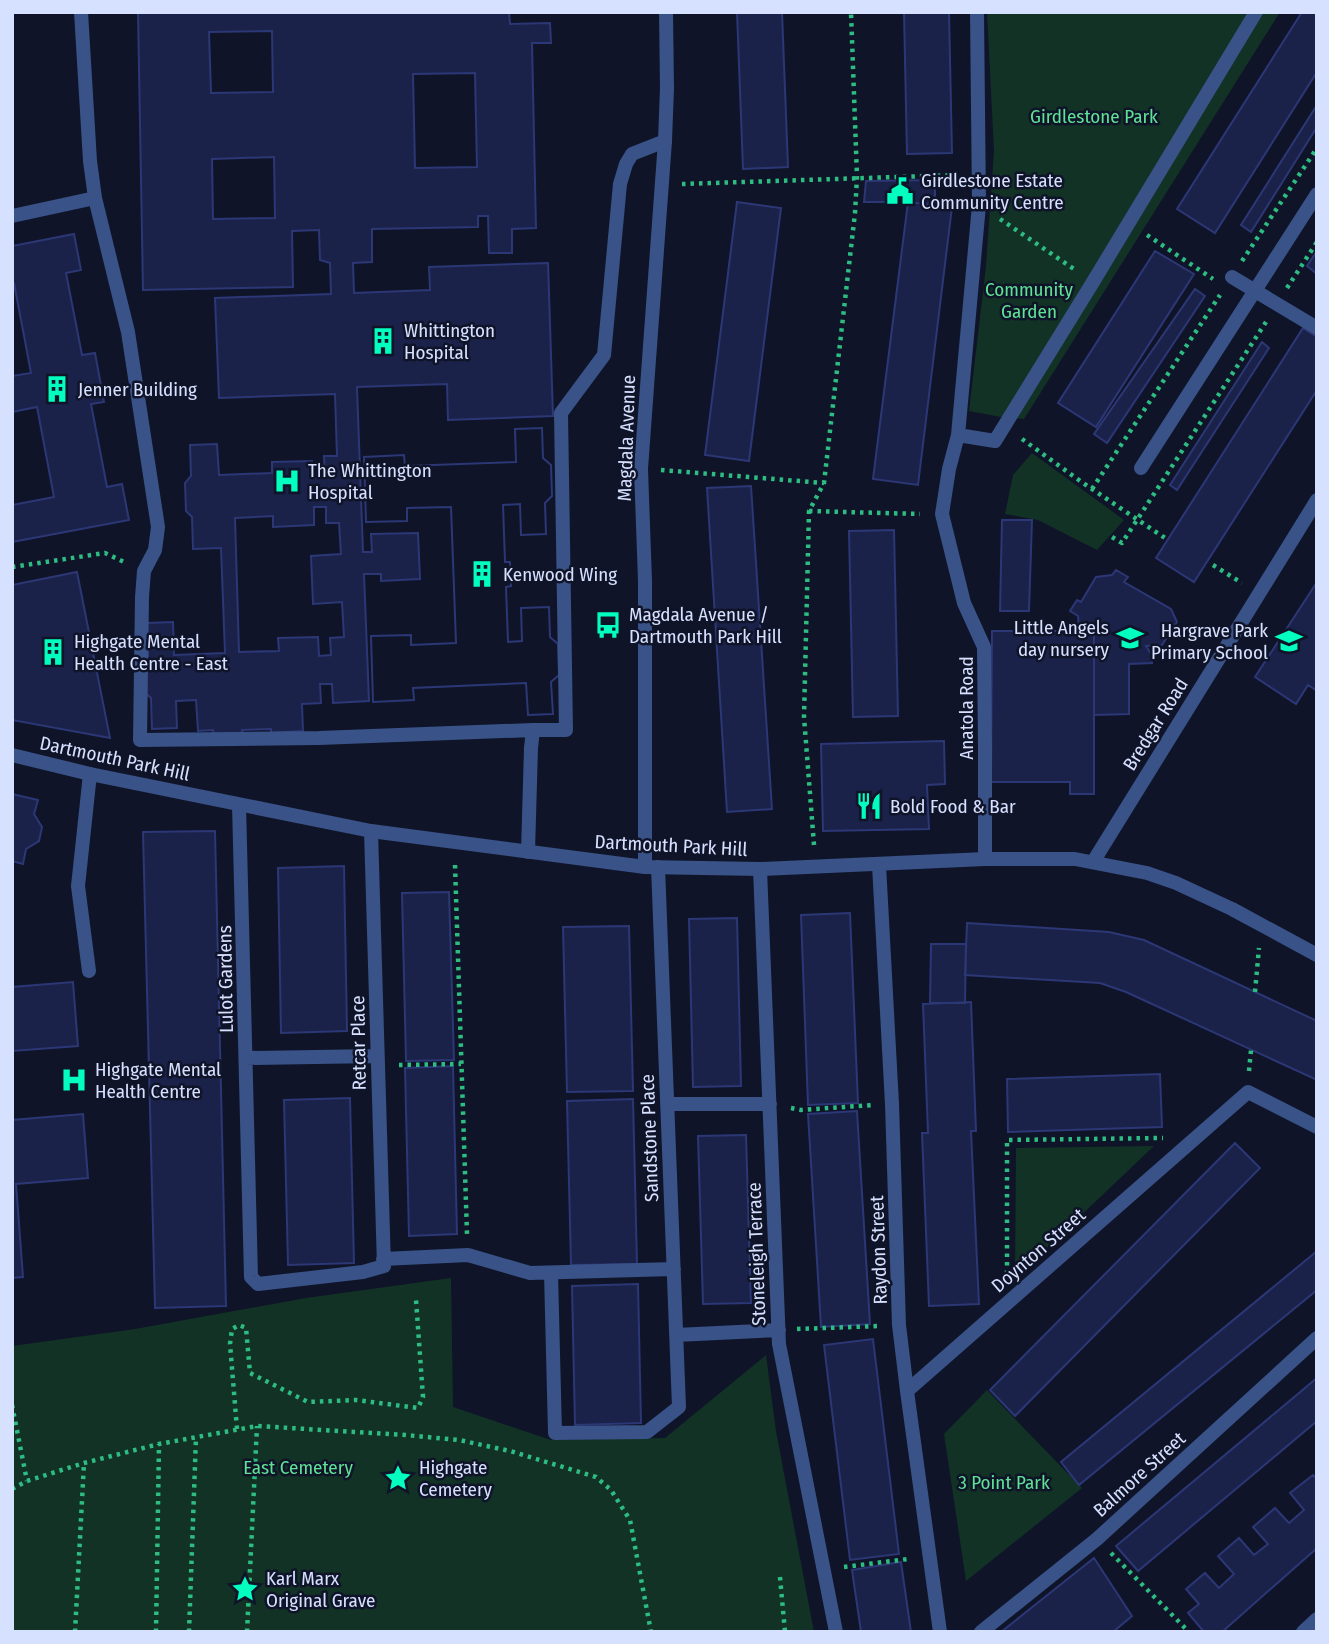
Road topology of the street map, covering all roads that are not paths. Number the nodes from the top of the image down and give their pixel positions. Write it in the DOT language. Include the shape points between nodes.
graph roads {
  1 [pos="82,12"];
  2 [pos="666,12"];
  3 [pos="977,12"];
  4 [pos="1256,12"];
  5 [pos="665,141"];
  6 [pos="1317,194"];
  7 [pos="95,198"];
  8 [pos="12,216"];
  9 [pos="1228,282"];
  10 [pos="1254,290"];
  11 [pos="1317,328"];
  12 [pos="958,435"];
  13 [pos="1141,468"];
  14 [pos="1317,500"];
  15 [pos="533,730"];
  16 [pos="12,755"];
  17 [pos="90,775"];
  18 [pos="239,805"];
  19 [pos="371,831"];
  20 [pos="528,852"];
  21 [pos="985,859"];
  22 [pos="1093,862"];
  23 [pos="879,865"];
  24 [pos="651,867"];
  25 [pos="760,869"];
  26 [pos="1317,955"];
  27 [pos="89,971"];
  28 [pos="246,1058"];
  29 [pos="377,1060"];
  30 [pos="667,1104"];
  31 [pos="769,1104"];
  32 [pos="1317,1127"];
  33 [pos="383,1256"];
  34 [pos="674,1269"];
  35 [pos="551,1273"];
  36 [pos="779,1330"];
  37 [pos="676,1335"];
  38 [pos="1317,1338"];
  39 [pos="906,1391"];
  40 [pos="1317,1619"];
  41 [pos="836,1632"];
  42 [pos="940,1632"];
  43 [pos="981,1632"];
  44 [pos="1303,1632"];
  1 -- 7 [label="street"];
  2 -- 5 [label="street, Magdala Avenue"];
  3 -- 12 [label="street, Anatola Road" via="979,205"];
  4 -- 12 [label="street" via="995,440"];
  5 -- 15 [label="street" via="632,154 626,164 620,184 604,355 561,413 566,730"];
  5 -- 24 [label="street, Magdala Avenue" via="641,469"];
  6 -- 10 [label="street"];
  7 -- 8 [label="street"];
  7 -- 15 [label="street" via="128,332 158,527 155,550 144,571 140,740"];
  9 -- 10 [label="street"];
  10 -- 11 [label="street"];
  10 -- 13 [label="street"];
  12 -- 21 [label="street, Anatola Road" via="942,514 964,603 984,646"];
  14 -- 22 [label="street, Bredgar Road"];
  15 -- 20 [label="street"];
  16 -- 17 [label="street, Dartmouth Park Hill"];
  17 -- 18 [label="street, Dartmouth Park Hill"];
  17 -- 27 [label="street" via="78,886"];
  18 -- 19 [label="street, Dartmouth Park Hill"];
  18 -- 28 [label="street, Lulot Gardens"];
  19 -- 20 [label="street, Dartmouth Park Hill"];
  19 -- 29 [label="street, Retcar Place"];
  20 -- 24 [label="street, Dartmouth Park Hill"];
  21 -- 22 [label="street, Dartmouth Park Hill"];
  21 -- 23 [label="street, Dartmouth Park Hill"];
  22 -- 26 [label="street, Dartmouth Park Hill" via="1176,883"];
  23 -- 25 [label="street, Dartmouth Park Hill"];
  23 -- 39 [label="street, Raydon Street" via="899,1325"];
  24 -- 25 [label="street, Dartmouth Park Hill"];
  24 -- 30 [label="street, Sandstone Place"];
  25 -- 31 [label="street, Stoneleigh Terrace"];
  28 -- 29 [label="street"];
  28 -- 33 [label="street, Lulot Gardens" via="251,1277 258,1284 363,1272 384,1266"];
  29 -- 33 [label="street, Retcar Place"];
  30 -- 31 [label="street"];
  30 -- 34 [label="street, Sandstone Place"];
  31 -- 36 [label="street, Stoneleigh Terrace"];
  32 -- 39 [label="street, Doynton Street" via="1248,1092"];
  33 -- 35 [label="street" via="468,1255 530,1273"];
  34 -- 35 [label="street"];
  34 -- 37 [label="street, Sandstone Place"];
  35 -- 37 [label="street, Sandstone Place" via="555,1433 647,1432 679,1408"];
  36 -- 37 [label="street"];
  36 -- 41 [label="street, Stoneleigh Terrace"];
  38 -- 43 [label="street, Balmore Street" via="1097,1539"];
  39 -- 42 [label="street, Raydon Street"];
  40 -- 44 [label="street"];
}
